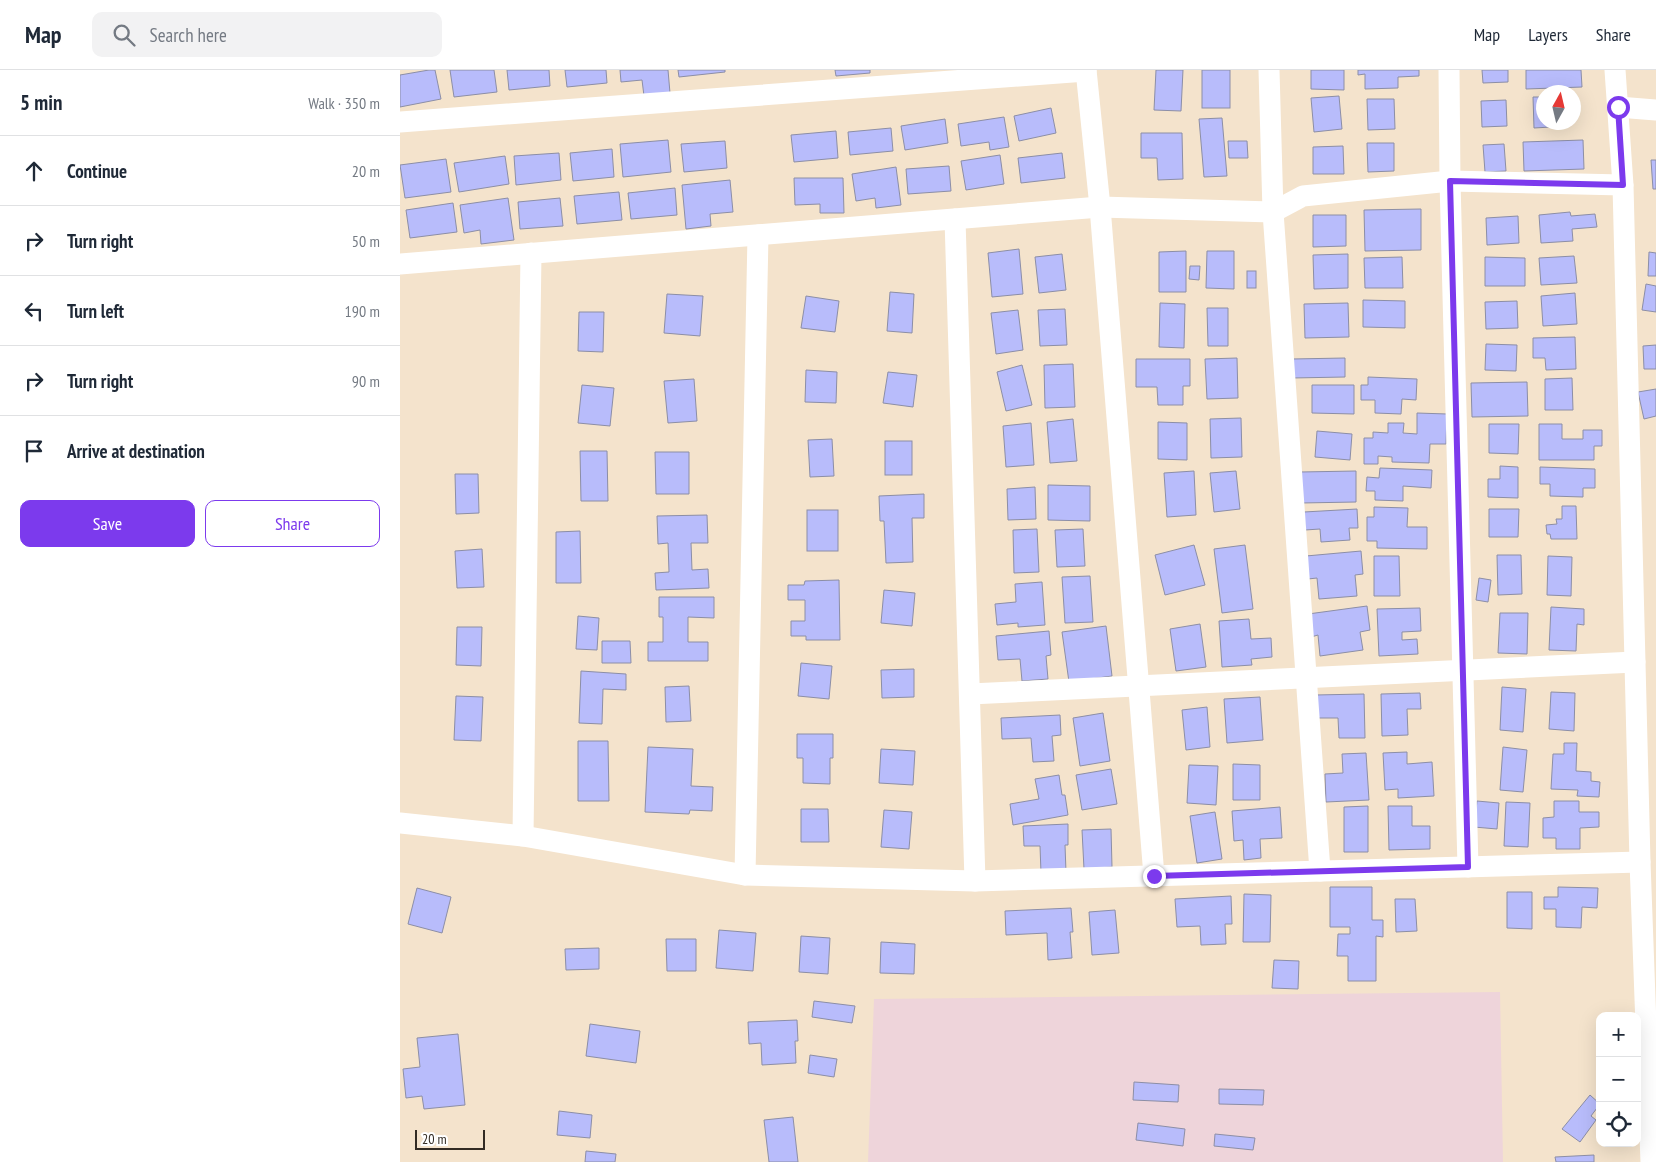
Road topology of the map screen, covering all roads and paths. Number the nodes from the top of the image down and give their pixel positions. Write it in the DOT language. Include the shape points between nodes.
graph roads {
  1 [pos="1086,70"];
  2 [pos="1269,70"];
  3 [pos="1449,70"];
  4 [pos="1615,70"];
  5 [pos="1618,107"];
  6 [pos="1656,110"];
  7 [pos="400,122"];
  8 [pos="1450,181"];
  9 [pos="1623,185"];
  10 [pos="1100,207"];
  11 [pos="1273,212"];
  12 [pos="955,219"];
  13 [pos="758,235"];
  14 [pos="531,253"];
  15 [pos="400,264"];
  16 [pos="1635,662"];
  17 [pos="1463,670"];
  18 [pos="1306,678"];
  19 [pos="1139,686"];
  20 [pos="970,694"];
  21 [pos="400,823"];
  22 [pos="523,836"];
  23 [pos="1640,862"];
  24 [pos="1468,867"];
  25 [pos="1320,871"];
  26 [pos="746,875"];
  27 [pos="1154,876"];
  28 [pos="975,881"];
  29 [pos="1651,1054"];
  30 [pos="1650,1162"];
  1 -- 7 [label="street"];
  1 -- 10 [label="street"];
  2 -- 11 [label="street"];
  3 -- 8 [label="street"];
  4 -- 5 [label="street"];
  5 -- 6 [label="street"];
  5 -- 9 [label="street"];
  8 -- 9 [label="street"];
  8 -- 11 [label="street" via="1303,196"];
  8 -- 17 [label="street"];
  9 -- 16 [label="street"];
  10 -- 11 [label="street"];
  10 -- 12 [label="street"];
  10 -- 19 [label="street"];
  11 -- 18 [label="street"];
  12 -- 13 [label="street"];
  12 -- 20 [label="street"];
  13 -- 14 [label="street"];
  13 -- 26 [label="street"];
  14 -- 15 [label="street"];
  14 -- 22 [label="street"];
  16 -- 17 [label="street"];
  16 -- 23 [label="street"];
  17 -- 18 [label="street"];
  17 -- 24 [label="street"];
  18 -- 19 [label="street"];
  18 -- 25 [label="street"];
  19 -- 20 [label="street"];
  19 -- 27 [label="street"];
  20 -- 28 [label="street"];
  21 -- 22 [label="street"];
  22 -- 26 [label="street"];
  23 -- 24 [label="street"];
  23 -- 29 [label="street"];
  24 -- 25 [label="street"];
  25 -- 27 [label="street"];
  26 -- 28 [label="street"];
  27 -- 28 [label="street"];
  29 -- 30 [label="street"];
}
